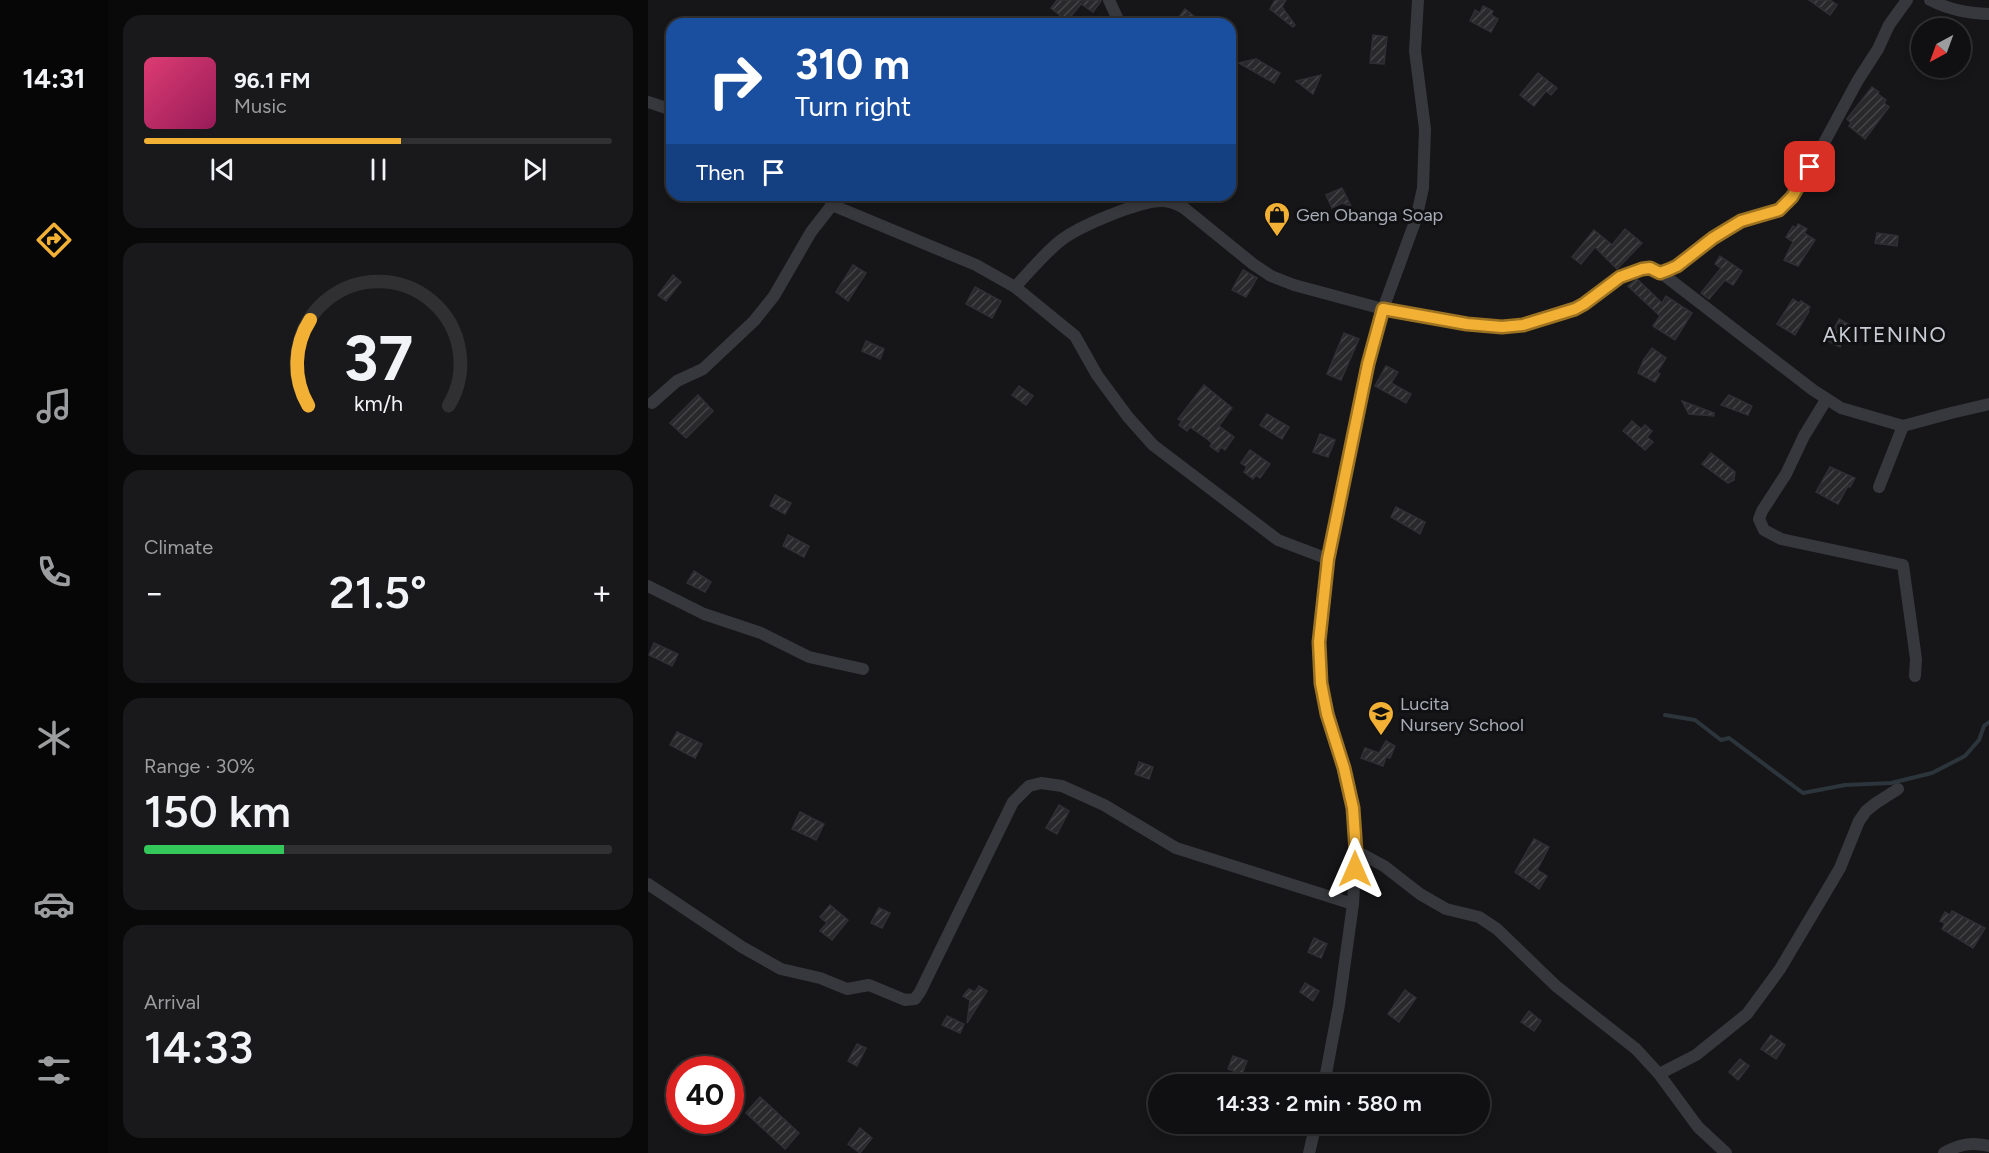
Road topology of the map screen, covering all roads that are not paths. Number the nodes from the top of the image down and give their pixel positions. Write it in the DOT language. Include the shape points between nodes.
graph roads {
  1 [pos="1109,0"];
  2 [pos="1418,0"];
  3 [pos="1907,0"];
  4 [pos="1930,0"];
  5 [pos="1989,14"];
  6 [pos="1117,18"];
  7 [pos="648,102"];
  8 [pos="666,109"];
  9 [pos="829,201"];
  10 [pos="832,201"];
  11 [pos="1660,273"];
  12 [pos="1015,287"];
  13 [pos="1383,309"];
  14 [pos="1826,400"];
  15 [pos="652,404"];
  16 [pos="1989,404"];
  17 [pos="1903,426"];
  18 [pos="1879,487"];
  19 [pos="1328,559"];
  20 [pos="648,586"];
  21 [pos="863,669"];
  22 [pos="1915,676"];
  23 [pos="1898,789"];
  24 [pos="1356,851"];
  25 [pos="648,885"];
  26 [pos="1353,904"];
  27 [pos="1326,1074"];
  28 [pos="1659,1074"];
  29 [pos="1314,1134"];
  30 [pos="1989,1146"];
  31 [pos="1309,1153"];
  32 [pos="1726,1153"];
  33 [pos="1944,1153"];
  1 -- 6 [label="street"];
  2 -- 13 [label="street" via="1415,51 1425,129 1424,172 1416,219"];
  3 -- 11 [label="street" via="1785,205 1772,213 1741,221 1677,266"];
  4 -- 5 [label="street" via="1945,8"];
  7 -- 8 [label="street"];
  9 -- 15 [label="street" via="774,296 754,321 703,369 677,381"];
  10 -- 12 [label="street" via="976,265"];
  11 -- 13 [label="street" via="1650,268 1630,272 1584,304 1523,325 1467,324"];
  11 -- 14 [label="street"];
  12 -- 13 [label="street" via="1049,251 1079,228 1162,201 1184,208 1271,276"];
  12 -- 19 [label="street" via="1075,336 1103,383 1153,445 1278,540"];
  13 -- 19 [label="street"];
  14 -- 17 [label="street"];
  14 -- 22 [label="street" via="1759,519 1764,530 1781,539 1903,565"];
  16 -- 17 [label="street"];
  17 -- 18 [label="street"];
  19 -- 24 [label="street" via="1319,662 1327,714 1353,808"];
  20 -- 21 [label="street" via="704,614 761,633 809,657"];
  23 -- 28 [label="street" via="1876,802 1859,821 1840,868 1780,969 1747,1014 1696,1055"];
  24 -- 26 [label="street"];
  24 -- 28 [label="street" via="1446,909 1479,917 1497,929 1556,986 1636,1049"];
  25 -- 26 [label="street" via="781,969 847,989 868,985 912,1000 920,992 1013,802 1029,786 1041,783 1062,786 1104,805 1176,848"];
  26 -- 27 [label="street"];
  28 -- 32 [label="street" via="1698,1127"];
  29 -- 31 [label="street"];
  30 -- 33 [label="street" via="1962,1145"];
}
